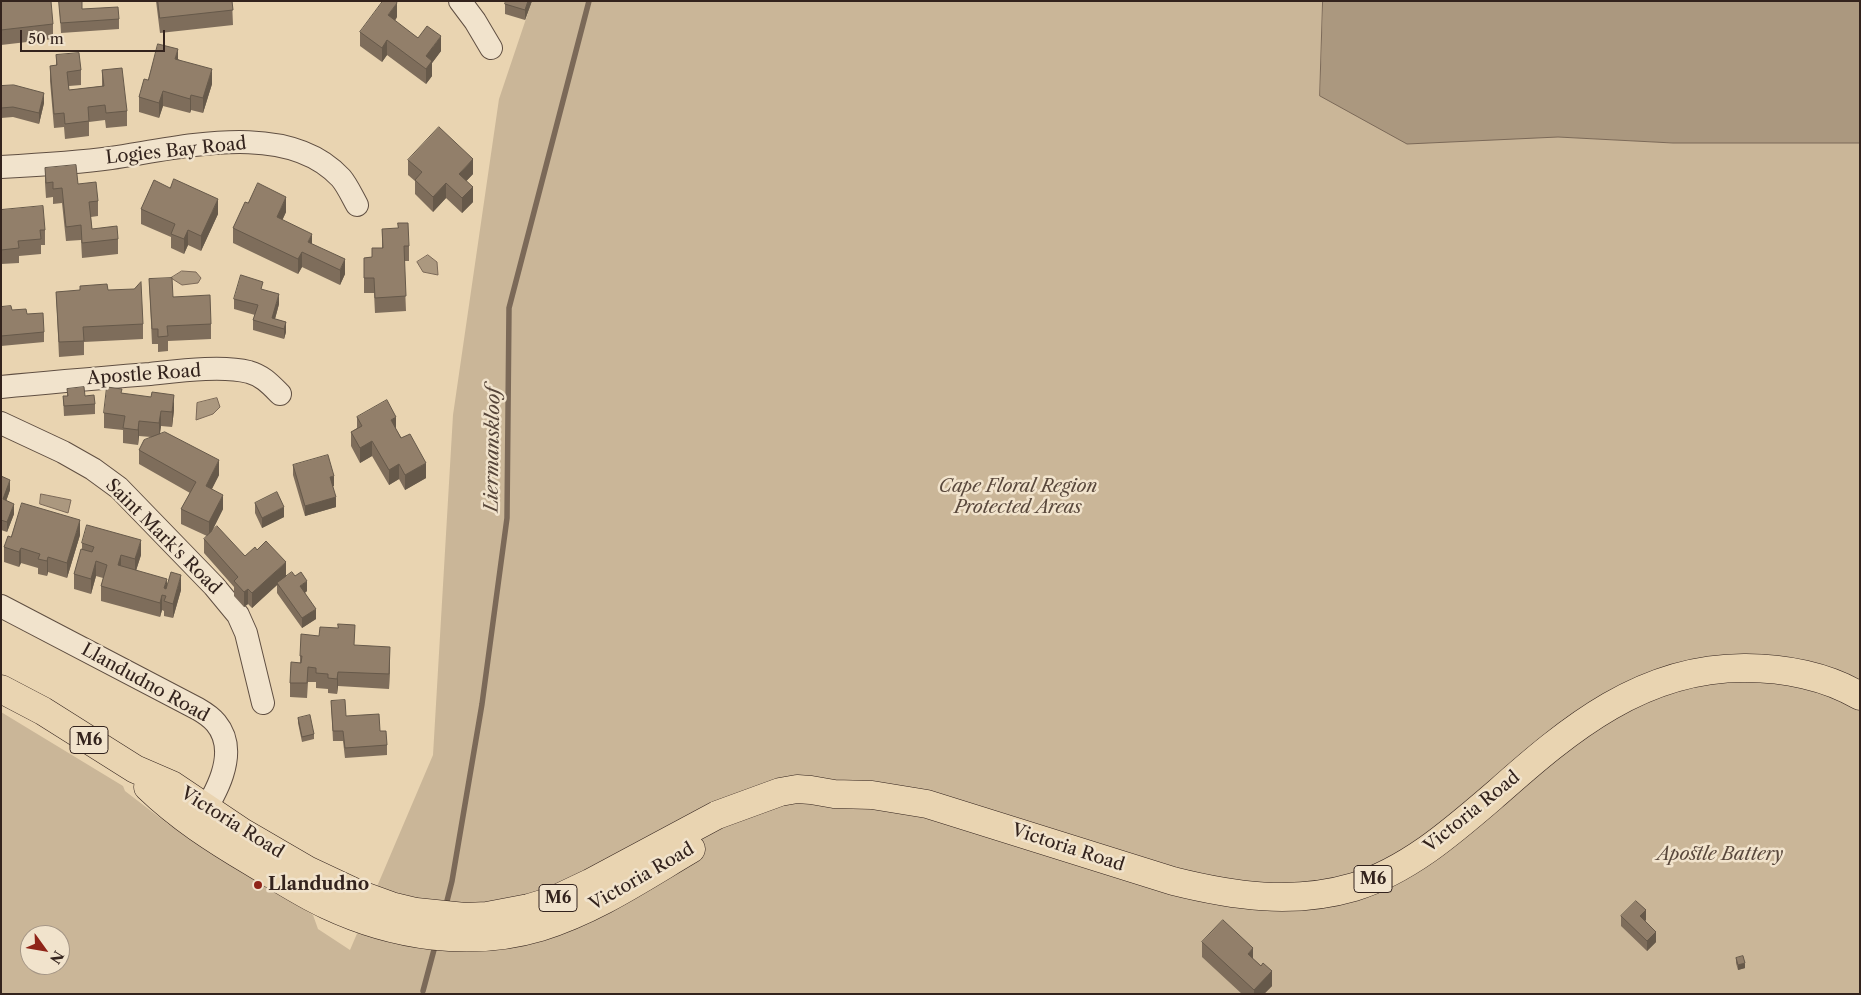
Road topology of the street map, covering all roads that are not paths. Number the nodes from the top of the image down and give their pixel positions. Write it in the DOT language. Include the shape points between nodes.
graph roads {
  1 [pos="460,1"];
  2 [pos="491,48"];
  3 [pos="1,167"];
  4 [pos="357,205"];
  5 [pos="1,386"];
  6 [pos="280,394"];
  7 [pos="1,423"];
  8 [pos="1,606"];
  9 [pos="1,690"];
  10 [pos="1860,696"];
  11 [pos="263,703"];
  12 [pos="201,817"];
  1 -- 2 [label="street"];
  3 -- 4 [label="street, Logies Bay Road" via="82,162 212,143 253,142 305,153 322,163 341,179"];
  5 -- 6 [label="street, Apostle Road" via="233,370 263,378"];
  7 -- 11 [label="street, Saint Mark's Road" via="63,452 119,488 214,586 238,615 246,632"];
  8 -- 12 [label="street, Llandudno Road" via="198,709 213,720 225,744 225,765"];
  9 -- 12 [label="main road, Victoria Road / M6" via="50,716 134,769 164,801"];
  10 -- 12 [label="main road, Victoria Road / M6" via="1812,677 1774,668 1729,668 1682,675 1635,691 1601,710 1543,753 1459,826 1426,850 1393,870 1325,894 1268,898 1208,890 927,804 797,790 780,792 717,815 552,901 487,916 465,917 416,912 358,894"];
}
